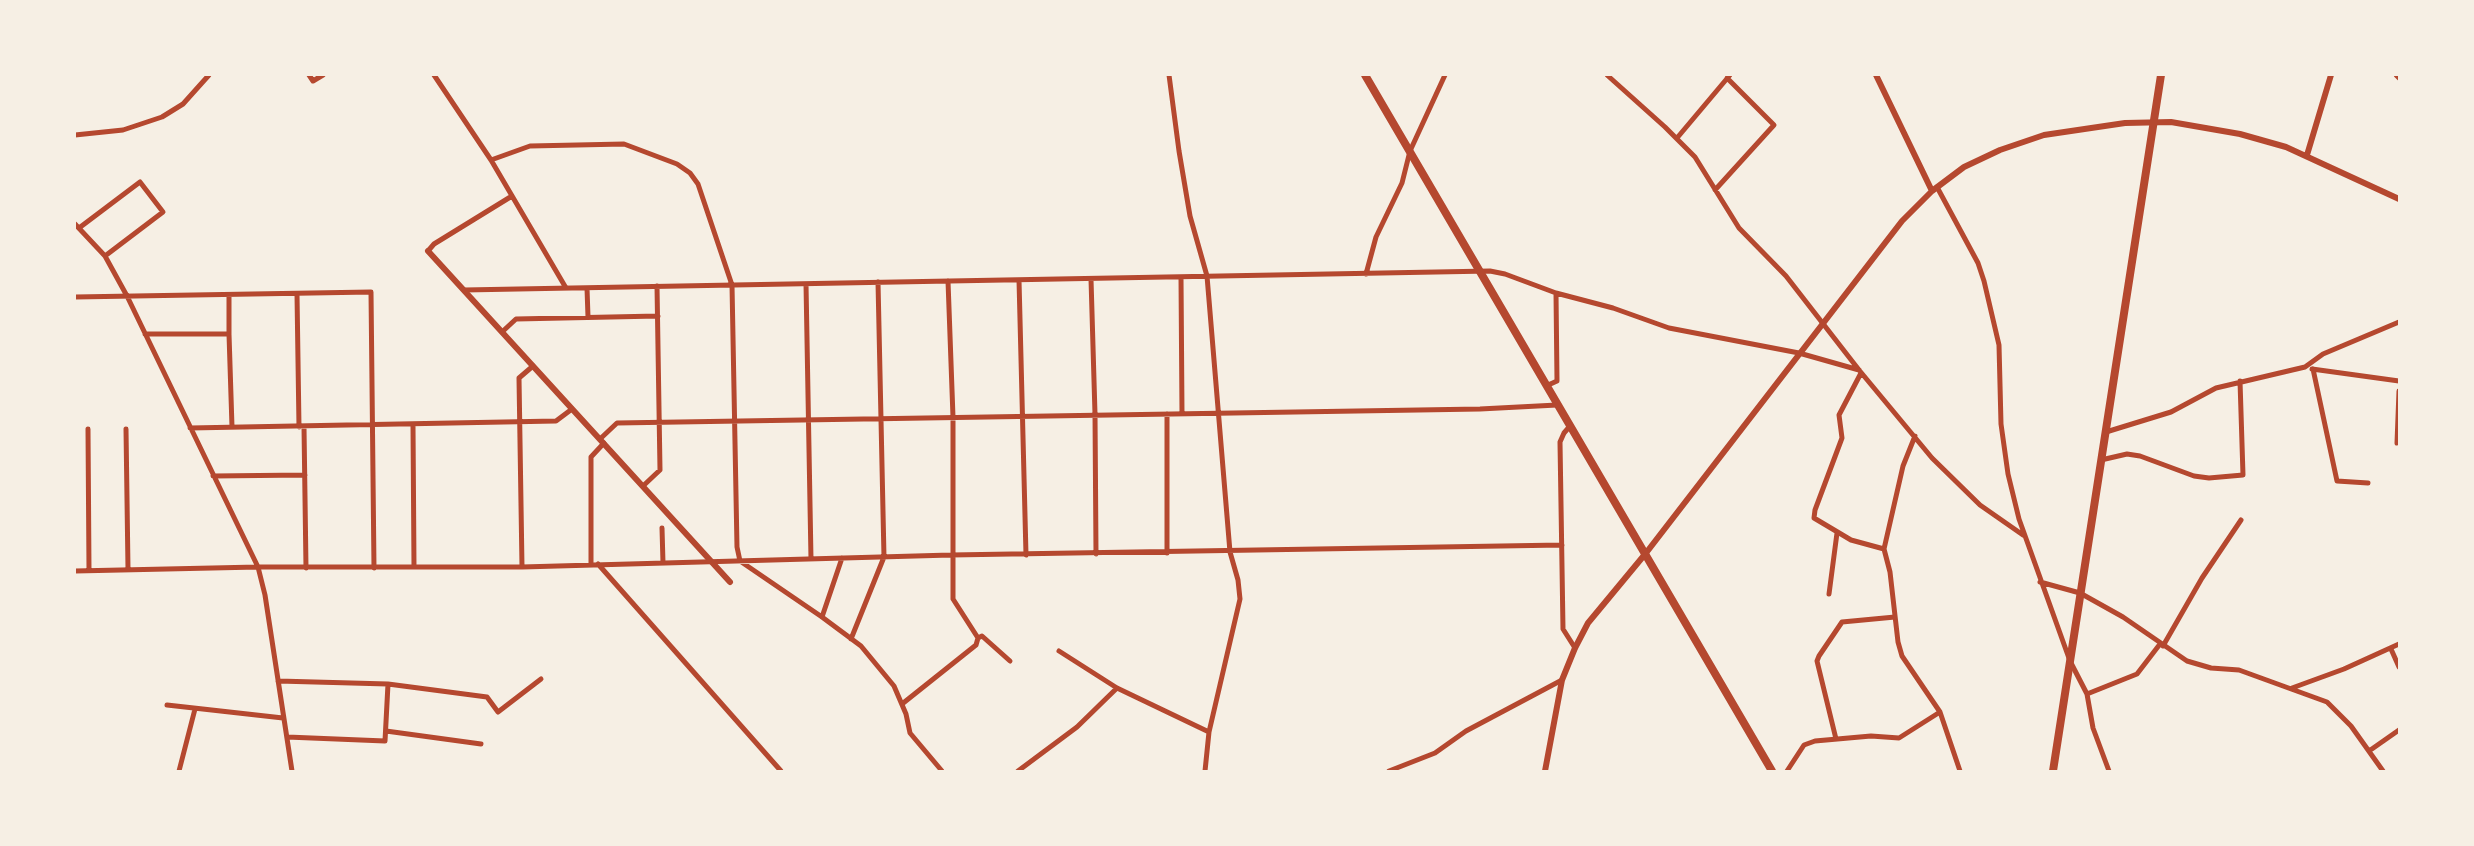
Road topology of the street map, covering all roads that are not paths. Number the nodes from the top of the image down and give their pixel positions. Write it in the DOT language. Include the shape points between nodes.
graph roads {
  1 [pos="198,75"];
  2 [pos="209,75"];
  3 [pos="309,75"];
  4 [pos="323,75"];
  5 [pos="434,75"];
  6 [pos="1169,75"];
  7 [pos="1365,75"];
  8 [pos="1445,75"];
  9 [pos="1607,75"];
  10 [pos="1876,75"];
  11 [pos="2161,75"];
  12 [pos="2331,75"];
  13 [pos="1728,76"];
  14 [pos="202,82"];
  15 [pos="2154,121"];
  16 [pos="75,135"];
  17 [pos="1677,138"];
  18 [pos="1410,151"];
  19 [pos="2307,155"];
  20 [pos="491,160"];
  21 [pos="1935,189"];
  22 [pos="1715,190"];
  23 [pos="512,196"];
  24 [pos="2399,199"];
  25 [pos="77,226"];
  26 [pos="428,251"];
  27 [pos="105,256"];
  28 [pos="1479,272"];
  29 [pos="1366,274"];
  30 [pos="1207,276"];
  31 [pos="1181,277"];
  32 [pos="1091,279"];
  33 [pos="1019,280"];
  34 [pos="948,281"];
  35 [pos="878,282"];
  36 [pos="806,284"];
  37 [pos="732,285"];
  38 [pos="657,286"];
  39 [pos="566,288"];
  40 [pos="587,288"];
  41 [pos="464,290"];
  42 [pos="1556,293"];
  43 [pos="297,294"];
  44 [pos="229,295"];
  45 [pos="126,296"];
  46 [pos="75,297"];
  47 [pos="658,316"];
  48 [pos="588,317"];
  49 [pos="2399,322"];
  50 [pos="1822,324"];
  51 [pos="502,332"];
  52 [pos="146,334"];
  53 [pos="229,334"];
  54 [pos="1799,353"];
  55 [pos="533,366"];
  56 [pos="2305,367"];
  57 [pos="2313,369"];
  58 [pos="1860,372"];
  59 [pos="2240,381"];
  60 [pos="2399,381"];
  61 [pos="1546,386"];
  62 [pos="2399,391"];
  63 [pos="1557,405"];
  64 [pos="572,409"];
  65 [pos="1218,413"];
  66 [pos="1095,414"];
  67 [pos="1167,414"];
  68 [pos="1182,414"];
  69 [pos="1023,415"];
  70 [pos="953,417"];
  71 [pos="808,418"];
  72 [pos="880,418"];
  73 [pos="659,421"];
  74 [pos="734,421"];
  75 [pos="520,422"];
  76 [pos="373,425"];
  77 [pos="412,425"];
  78 [pos="1570,426"];
  79 [pos="232,427"];
  80 [pos="302,427"];
  81 [pos="190,428"];
  82 [pos="88,429"];
  83 [pos="126,429"];
  84 [pos="2106,432"];
  85 [pos="1915,436"];
  86 [pos="602,441"];
  87 [pos="2397,443"];
  88 [pos="2101,460"];
  89 [pos="305,475"];
  90 [pos="213,476"];
  91 [pos="2368,483"];
  92 [pos="643,486"];
  93 [pos="2241,520"];
  94 [pos="662,528"];
  95 [pos="1837,533"];
  96 [pos="2023,535"];
  97 [pos="1562,545"];
  98 [pos="1884,549"];
  99 [pos="1230,552"];
  100 [pos="1167,553"];
  101 [pos="1646,553"];
  102 [pos="1096,554"];
  103 [pos="951,555"];
  104 [pos="1026,555"];
  105 [pos="884,557"];
  106 [pos="842,558"];
  107 [pos="811,559"];
  108 [pos="740,561"];
  109 [pos="712,562"];
  110 [pos="663,563"];
  111 [pos="594,565"];
  112 [pos="258,567"];
  113 [pos="306,567"];
  114 [pos="414,567"];
  115 [pos="522,567"];
  116 [pos="374,568"];
  117 [pos="128,569"];
  118 [pos="89,570"];
  119 [pos="75,571"];
  120 [pos="730,582"];
  121 [pos="2040,582"];
  122 [pos="2080,593"];
  123 [pos="1829,594"];
  124 [pos="822,616"];
  125 [pos="1895,617"];
  126 [pos="978,638"];
  127 [pos="851,639"];
  128 [pos="2399,644"];
  129 [pos="2161,645"];
  130 [pos="1575,648"];
  131 [pos="2391,649"];
  132 [pos="1059,651"];
  133 [pos="1010,661"];
  134 [pos="2070,661"];
  135 [pos="2399,667"];
  136 [pos="540,679"];
  137 [pos="1562,680"];
  138 [pos="278,681"];
  139 [pos="388,684"];
  140 [pos="1117,688"];
  141 [pos="2292,688"];
  142 [pos="2087,694"];
  143 [pos="902,704"];
  144 [pos="167,705"];
  145 [pos="195,709"];
  146 [pos="1940,712"];
  147 [pos="283,718"];
  148 [pos="386,730"];
  149 [pos="2399,730"];
  150 [pos="1209,732"];
  151 [pos="287,737"];
  152 [pos="1836,739"];
  153 [pos="481,744"];
  154 [pos="2369,751"];
  155 [pos="179,771"];
  156 [pos="292,771"];
  157 [pos="781,771"];
  158 [pos="942,771"];
  159 [pos="1018,771"];
  160 [pos="1205,771"];
  161 [pos="1389,771"];
  162 [pos="1545,771"];
  163 [pos="1772,771"];
  164 [pos="1787,771"];
  165 [pos="1960,771"];
  166 [pos="2053,771"];
  167 [pos="2109,771"];
  168 [pos="2383,771"];
  1 -- 14 [label="street"];
  2 -- 14 [label="street"];
  3 -- 4 [label="street" via="313,81"];
  5 -- 20 [label="street"];
  6 -- 30 [label="street" via="1190,216"];
  7 -- 18 [label="highway"];
  8 -- 18 [label="street"];
  9 -- 17 [label="street"];
  10 -- 21 [label="street"];
  11 -- 15 [label="highway"];
  12 -- 19 [label="street"];
  13 -- 17 [label="street"];
  13 -- 22 [label="street" via="1774,125"];
  14 -- 16 [label="street" via="183,104 162,117 123,130"];
  15 -- 19 [label="street" via="2240,134"];
  15 -- 21 [label="street" via="2044,135 1982,158"];
  15 -- 84 [label="highway"];
  17 -- 22 [label="street" via="1703,166"];
  18 -- 28 [label="highway"];
  18 -- 29 [label="street" via="1402,183 1376,237"];
  19 -- 24 [label="street"];
  20 -- 23 [label="street"];
  20 -- 37 [label="street" via="530,146 624,144 677,164 698,184"];
  21 -- 50 [label="street" via="1886,240"];
  21 -- 96 [label="street" via="1978,263 1990,302 2001,359 2001,424 2008,474"];
  22 -- 50 [label="street" via="1739,228 1786,276"];
  23 -- 26 [label="street"];
  23 -- 39 [label="street"];
  25 -- 27 [label="street"];
  25 -- 27 [label="street" via="140,182 163,212"];
  26 -- 41 [label="street"];
  27 -- 45 [label="street"];
  28 -- 29 [label="street"];
  28 -- 42 [label="street" via="1505,274"];
  28 -- 61 [label="highway"];
  29 -- 30 [label="street"];
  30 -- 31 [label="street"];
  30 -- 65 [label="street"];
  31 -- 32 [label="street"];
  31 -- 68 [label="street"];
  32 -- 33 [label="street"];
  32 -- 66 [label="street"];
  33 -- 34 [label="street"];
  33 -- 69 [label="street"];
  34 -- 35 [label="street"];
  34 -- 70 [label="street"];
  35 -- 36 [label="street"];
  35 -- 72 [label="street"];
  36 -- 37 [label="street"];
  36 -- 71 [label="street"];
  37 -- 38 [label="street"];
  37 -- 74 [label="street"];
  38 -- 40 [label="street"];
  38 -- 47 [label="street"];
  39 -- 40 [label="street"];
  39 -- 41 [label="street"];
  40 -- 48 [label="street"];
  41 -- 51 [label="street"];
  42 -- 54 [label="street" via="1669,328"];
  42 -- 61 [label="street" via="1557,381"];
  43 -- 44 [label="street"];
  43 -- 76 [label="street" via="371,292"];
  43 -- 80 [label="street"];
  44 -- 45 [label="street"];
  44 -- 53 [label="street"];
  45 -- 46 [label="street"];
  45 -- 52 [label="street"];
  47 -- 48 [label="street"];
  47 -- 73 [label="street"];
  48 -- 51 [label="street" via="516,320"];
  49 -- 56 [label="street" via="2323,354"];
  50 -- 54 [label="street"];
  50 -- 58 [label="street"];
  51 -- 55 [label="street"];
  52 -- 53 [label="street"];
  52 -- 81 [label="street"];
  53 -- 79 [label="street"];
  54 -- 58 [label="street"];
  54 -- 101 [label="street"];
  55 -- 64 [label="street"];
  55 -- 75 [label="street" via="519,378"];
  56 -- 57 [label="street"];
  56 -- 59 [label="street"];
  57 -- 60 [label="street"];
  57 -- 91 [label="street" via="2337,481"];
  58 -- 85 [label="street"];
  58 -- 95 [label="street" via="1839,415 1842,438 1815,510 1814,518"];
  59 -- 84 [label="street" via="2216,388 2171,411"];
  59 -- 88 [label="street" via="2243,475 2194,476 2127,454"];
  61 -- 63 [label="highway"];
  62 -- 87 [label="street"];
  63 -- 65 [label="street"];
  63 -- 78 [label="highway"];
  64 -- 75 [label="street" via="556,421"];
  64 -- 86 [label="street"];
  65 -- 68 [label="street"];
  65 -- 99 [label="street"];
  66 -- 67 [label="street"];
  66 -- 69 [label="street"];
  66 -- 102 [label="street"];
  67 -- 68 [label="street"];
  67 -- 100 [label="street"];
  69 -- 70 [label="street"];
  69 -- 104 [label="street"];
  70 -- 72 [label="street"];
  70 -- 103 [label="street"];
  71 -- 72 [label="street"];
  71 -- 74 [label="street"];
  71 -- 107 [label="street"];
  72 -- 105 [label="street"];
  73 -- 74 [label="street"];
  73 -- 86 [label="street" via="617,423"];
  73 -- 92 [label="street" via="660,470"];
  74 -- 108 [label="street"];
  75 -- 77 [label="street"];
  75 -- 115 [label="street"];
  76 -- 77 [label="street"];
  76 -- 80 [label="street"];
  76 -- 116 [label="street"];
  77 -- 114 [label="street"];
  78 -- 97 [label="street" via="1560,442"];
  78 -- 101 [label="highway"];
  79 -- 80 [label="street"];
  79 -- 81 [label="street"];
  80 -- 89 [label="street"];
  81 -- 90 [label="street"];
  82 -- 118 [label="street"];
  83 -- 117 [label="street"];
  84 -- 88 [label="highway"];
  85 -- 96 [label="street" via="1980,505"];
  85 -- 98 [label="street" via="1900,477"];
  86 -- 92 [label="street"];
  86 -- 111 [label="street" via="591,457"];
  88 -- 122 [label="highway"];
  89 -- 90 [label="street"];
  89 -- 113 [label="street"];
  90 -- 112 [label="street"];
  92 -- 109 [label="street"];
  93 -- 129 [label="street"];
  94 -- 110 [label="street"];
  95 -- 98 [label="street"];
  95 -- 123 [label="street"];
  96 -- 121 [label="street"];
  97 -- 99 [label="street"];
  97 -- 130 [label="street" via="1563,629"];
  98 -- 125 [label="street"];
  99 -- 100 [label="street"];
  99 -- 150 [label="street" via="1240,599"];
  100 -- 102 [label="street"];
  101 -- 130 [label="street" via="1595,613"];
  101 -- 163 [label="highway"];
  102 -- 104 [label="street"];
  103 -- 104 [label="street"];
  103 -- 105 [label="street"];
  103 -- 126 [label="street" via="953,599"];
  105 -- 106 [label="street"];
  105 -- 127 [label="street"];
  106 -- 107 [label="street"];
  106 -- 124 [label="street"];
  107 -- 108 [label="street"];
  108 -- 109 [label="street"];
  108 -- 124 [label="street"];
  109 -- 110 [label="street"];
  109 -- 120 [label="street"];
  110 -- 111 [label="street"];
  111 -- 115 [label="street"];
  111 -- 157 [label="street"];
  112 -- 113 [label="street"];
  112 -- 117 [label="street"];
  112 -- 138 [label="street"];
  113 -- 116 [label="street"];
  114 -- 115 [label="street"];
  114 -- 116 [label="street"];
  117 -- 118 [label="street"];
  118 -- 119 [label="street"];
  121 -- 122 [label="street"];
  121 -- 134 [label="street"];
  122 -- 129 [label="street" via="2123,617"];
  122 -- 134 [label="highway"];
  124 -- 127 [label="street"];
  125 -- 146 [label="street" via="1902,656"];
  125 -- 152 [label="street" via="1842,622 1819,656"];
  126 -- 133 [label="street" via="982,636"];
  126 -- 143 [label="street" via="976,645"];
  127 -- 143 [label="street" via="894,686"];
  128 -- 131 [label="street"];
  129 -- 141 [label="street" via="2187,661 2239,670"];
  129 -- 142 [label="street" via="2137,674"];
  130 -- 137 [label="street"];
  131 -- 135 [label="street"];
  131 -- 141 [label="street"];
  132 -- 140 [label="street"];
  134 -- 142 [label="street"];
  134 -- 166 [label="highway"];
  136 -- 139 [label="street" via="498,712 487,697"];
  137 -- 161 [label="street" via="1466,731 1435,753"];
  137 -- 162 [label="street"];
  138 -- 139 [label="street"];
  138 -- 147 [label="street"];
  139 -- 148 [label="street"];
  140 -- 150 [label="street"];
  140 -- 159 [label="street" via="1077,727"];
  141 -- 154 [label="street" via="2327,702"];
  142 -- 167 [label="street" via="2093,728"];
  143 -- 158 [label="street" via="910,733"];
  144 -- 145 [label="street"];
  145 -- 147 [label="street"];
  145 -- 155 [label="street"];
  146 -- 152 [label="street" via="1899,738"];
  146 -- 165 [label="street"];
  147 -- 151 [label="street"];
  148 -- 151 [label="street" via="385,741"];
  148 -- 153 [label="street"];
  149 -- 154 [label="street"];
  150 -- 160 [label="street"];
  151 -- 156 [label="street"];
  152 -- 164 [label="street" via="1804,746"];
  154 -- 168 [label="street"];
}
